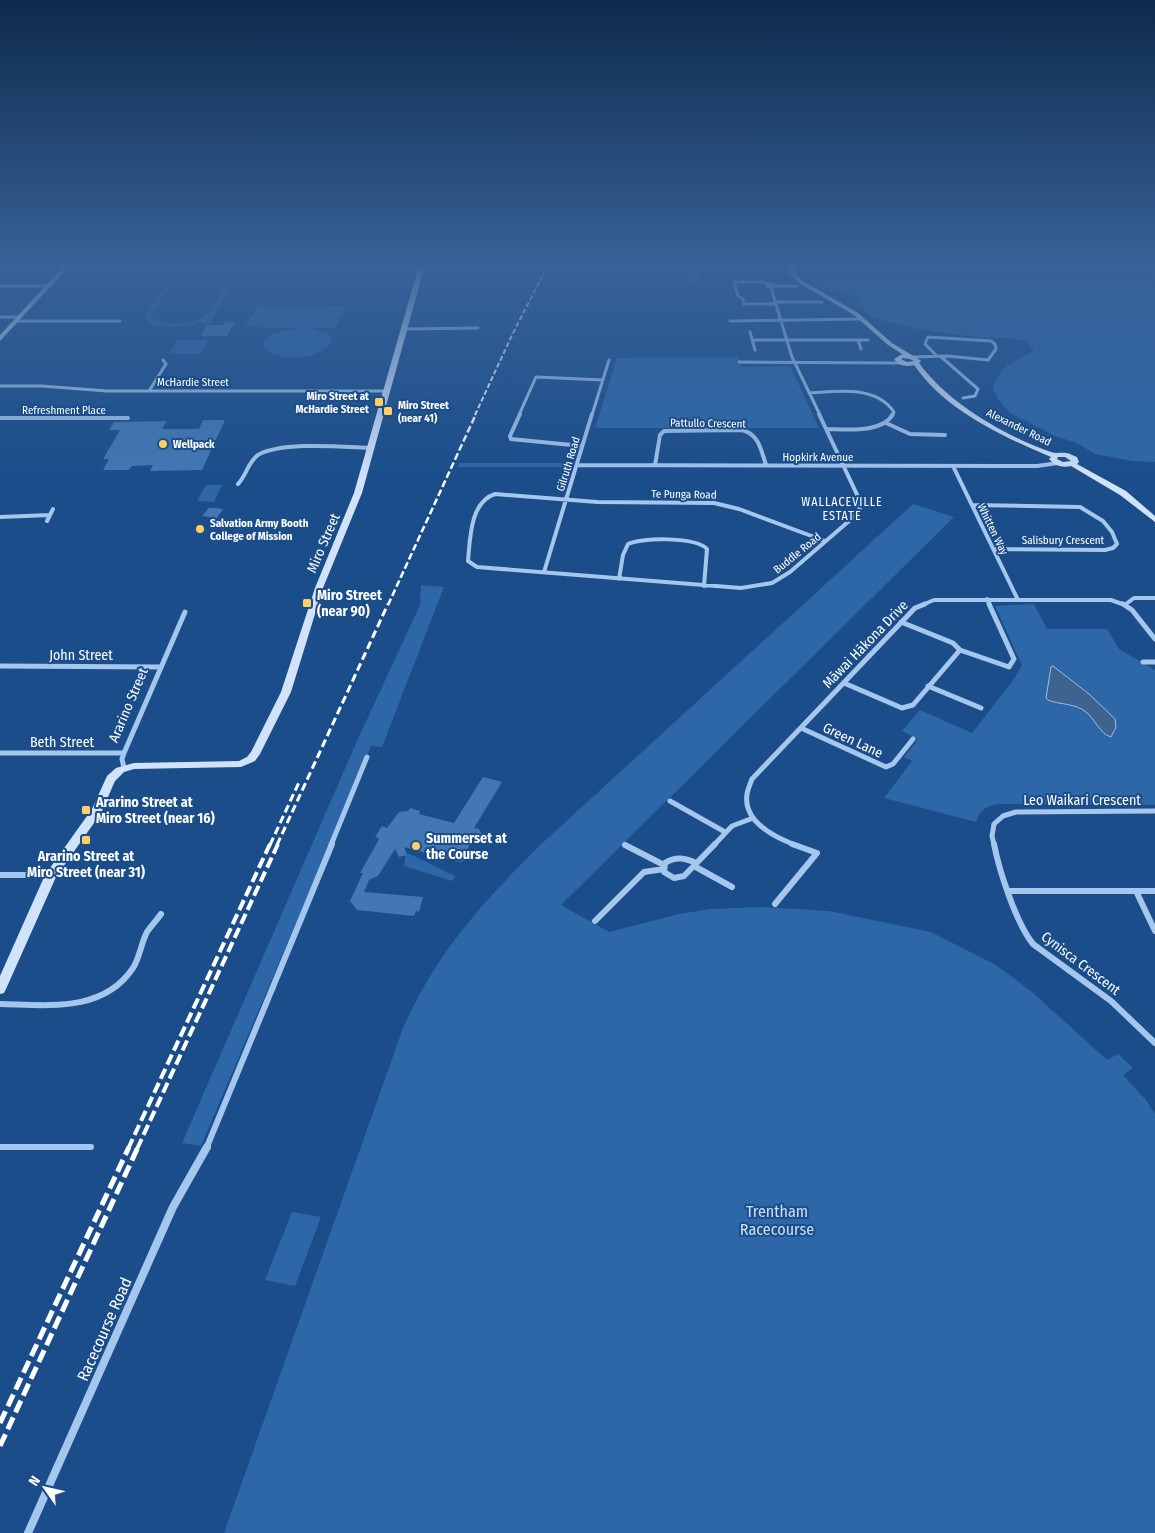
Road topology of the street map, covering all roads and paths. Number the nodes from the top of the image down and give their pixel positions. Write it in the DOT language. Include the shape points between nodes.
graph roads {
  1 [pos="403,337"];
  2 [pos="751,337"];
  3 [pos="786,337"];
  4 [pos="882,337"];
  5 [pos="752,340"];
  6 [pos="787,340"];
  7 [pos="858,340"];
  8 [pos="868,340"];
  9 [pos="890,344"];
  10 [pos="861,349"];
  11 [pos="755,350"];
  12 [pos="939,356"];
  13 [pos="932,357"];
  14 [pos="914,359"];
  15 [pos="163,360"];
  16 [pos="901,361"];
  17 [pos="739,362"];
  18 [pos="795,362"];
  19 [pos="614,364"];
  20 [pos="928,378"];
  21 [pos="603,380"];
  22 [pos="0,386"];
  23 [pos="149,391"];
  24 [pos="387,391"];
  25 [pos="809,392"];
  26 [pos="962,398"];
  27 [pos="0,418"];
  28 [pos="128,418"];
  29 [pos="886,423"];
  30 [pos="826,429"];
  31 [pos="945,434"];
  32 [pos="582,446"];
  33 [pos="371,448"];
  34 [pos="1056,460"];
  35 [pos="577,465"];
  36 [pos="655,465"];
  37 [pos="766,465"];
  38 [pos="844,465"];
  39 [pos="953,466"];
  40 [pos="238,484"];
  41 [pos="566,500"];
  42 [pos="972,505"];
  43 [pos="53,509"];
  44 [pos="50,515"];
  45 [pos="0,517"];
  46 [pos="1155,520"];
  47 [pos="46,521"];
  48 [pos="825,541"];
  49 [pos="994,549"];
  50 [pos="544,572"];
  51 [pos="619,579"];
  52 [pos="704,586"];
  53 [pos="1155,598"];
  54 [pos="987,600"];
  55 [pos="1018,600"];
  56 [pos="1126,604"];
  57 [pos="184,612"];
  58 [pos="902,622"];
  59 [pos="1154,637"];
  60 [pos="960,650"];
  61 [pos="1143,662"];
  62 [pos="1155,662"];
  63 [pos="0,666"];
  64 [pos="161,667"];
  65 [pos="844,683"];
  66 [pos="928,686"];
  67 [pos="981,708"];
  68 [pos="801,728"];
  69 [pos="913,739"];
  70 [pos="0,753"];
  71 [pos="124,753"];
  72 [pos="367,757"];
  73 [pos="124,768"];
  74 [pos="670,801"];
  75 [pos="1155,811"];
  76 [pos="753,818"];
  77 [pos="725,832"];
  78 [pos="625,845"];
  79 [pos="695,864"];
  80 [pos="664,867"];
  81 [pos="0,875"];
  82 [pos="50,875"];
  83 [pos="732,887"];
  84 [pos="1010,891"];
  85 [pos="1136,891"];
  86 [pos="1155,891"];
  87 [pos="775,904"];
  88 [pos="161,914"];
  89 [pos="595,922"];
  90 [pos="1155,932"];
  91 [pos="0,989"];
  92 [pos="0,1004"];
  93 [pos="1155,1043"];
  94 [pos="0,1147"];
  95 [pos="91,1147"];
  96 [pos="28,1533"];
  1 -- 24 [label="street, Miro Street"];
  2 -- 5 [label="street"];
  3 -- 6 [label="street, Buddle Road"];
  4 -- 9 [label="street, Alexander Road"];
  5 -- 6 [label="street"];
  5 -- 11 [label="street"];
  6 -- 7 [label="street"];
  6 -- 18 [label="street, Buddle Road"];
  7 -- 8 [label="street"];
  7 -- 10 [label="street"];
  9 -- 14 [label="street, Alexander Road"];
  9 -- 16 [label="street, Alexander Road"];
  12 -- 12 [label="street" via="988,360 996,349 991,341 928,337 925,344"];
  12 -- 13 [label="street"];
  12 -- 26 [label="street" via="978,389 975,396"];
  13 -- 14 [label="street"];
  13 -- 14 [label="street"];
  14 -- 16 [label="street"];
  14 -- 16 [label="street"];
  14 -- 20 [label="street, Alexander Road"];
  15 -- 23 [label="street" via="166,364"];
  16 -- 18 [label="street"];
  16 -- 20 [label="street, Alexander Road"];
  17 -- 18 [label="street"];
  18 -- 25 [label="street, Buddle Road"];
  19 -- 21 [label="street, Gilruth Road" via="608,362"];
  20 -- 34 [label="street, Alexander Road" via="976,419"];
  21 -- 32 [label="street, Gilruth Road"];
  21 -- 32 [label="street" via="536,377 510,436 518,441"];
  22 -- 23 [label="street, McHardie Street"];
  23 -- 24 [label="street, McHardie Street"];
  24 -- 33 [label="street, Miro Street"];
  25 -- 29 [label="street" via="853,392 876,397 893,410 892,418"];
  25 -- 30 [label="street, Buddle Road"];
  27 -- 28 [label="street, Refreshment Place"];
  29 -- 30 [label="street" via="871,428"];
  29 -- 31 [label="street" via="910,434"];
  30 -- 38 [label="street, Buddle Road"];
  32 -- 35 [label="street, Gilruth Road"];
  33 -- 40 [label="street" via="275,449 256,457"];
  33 -- 73 [label="street, Miro Street" via="358,493 314,603 286,692 251,759 229,766"];
  34 -- 39 [label="street, Hopkirk Avenue" via="1037,466"];
  34 -- 46 [label="street, Alexander Road" via="1062,455 1074,459 1073,464 1124,493"];
  35 -- 36 [label="street, Hopkirk Avenue"];
  35 -- 41 [label="street, Gilruth Road"];
  36 -- 37 [label="street, Hopkirk Avenue"];
  36 -- 37 [label="street, Pattullo Crescent" via="660,435 664,431 742,430 755,435"];
  37 -- 38 [label="street, Hopkirk Avenue"];
  38 -- 39 [label="street, Hopkirk Avenue"];
  38 -- 48 [label="street, Buddle Road" via="860,508"];
  39 -- 42 [label="street, Whitten Way"];
  41 -- 48 [label="street, Te Punga Road" via="721,504"];
  41 -- 50 [label="street, Gilruth Road"];
  41 -- 50 [label="street, Te Punga Road" via="488,496 483,499 470,532 467,559 472,565"];
  42 -- 49 [label="street, Whitten Way"];
  42 -- 49 [label="street, Salisbury Crescent" via="1080,507 1101,519 1117,544 1108,549"];
  43 -- 44 [label="street"];
  44 -- 45 [label="street"];
  44 -- 47 [label="street"];
  48 -- 52 [label="street, Buddle Road" via="784,577 772,583 741,588"];
  49 -- 55 [label="street, Whitten Way"];
  50 -- 51 [label="street, Buddle Road"];
  51 -- 52 [label="street, Buddle Road"];
  51 -- 52 [label="street" via="630,542 692,542 708,549"];
  53 -- 56 [label="street" via="1134,598"];
  54 -- 55 [label="street, Māwai Hākona Drive"];
  54 -- 58 [label="street, Māwai Hākona Drive" via="934,600 915,608"];
  54 -- 60 [label="street" via="1013,663 1008,667"];
  55 -- 56 [label="street, Māwai Hākona Drive" via="1111,600"];
  56 -- 59 [label="street"];
  57 -- 64 [label="street, Ararino Street"];
  58 -- 60 [label="street" via="953,643"];
  58 -- 65 [label="street, Māwai Hākona Drive"];
  60 -- 66 [label="street"];
  61 -- 62 [label="street"];
  63 -- 64 [label="street, John Street"];
  64 -- 71 [label="street, Ararino Street"];
  65 -- 66 [label="street" via="906,708"];
  65 -- 68 [label="street, Māwai Hākona Drive"];
  66 -- 67 [label="street"];
  68 -- 69 [label="street, Green Lane" via="886,767 893,764"];
  68 -- 76 [label="street, Māwai Hākona Drive" via="752,779 746,799"];
  70 -- 71 [label="street, Beth Street"];
  71 -- 73 [label="street, Ararino Street"];
  72 -- 96 [label="street, Racecourse Road" via="203,1156 173,1207"];
  73 -- 82 [label="street" via="111,780 97,810"];
  74 -- 77 [label="street"];
  75 -- 84 [label="street, Leo Waikari Crescent" via="1020,811 1006,814 996,820 992,841"];
  76 -- 77 [label="street"];
  76 -- 87 [label="street" via="775,836 817,853"];
  77 -- 79 [label="street"];
  78 -- 80 [label="street"];
  79 -- 80 [label="street" via="678,858 668,860"];
  79 -- 80 [label="street" via="684,876 677,878 668,876"];
  79 -- 83 [label="street"];
  80 -- 89 [label="street" via="644,872"];
  81 -- 82 [label="street"];
  82 -- 91 [label="street"];
  84 -- 85 [label="street"];
  84 -- 93 [label="street, Cynisca Crescent" via="1024,931 1033,944 1111,1001"];
  85 -- 86 [label="street"];
  85 -- 90 [label="street"];
  88 -- 92 [label="street" via="147,932 135,966 124,982 107,995 72,1004"];
  94 -- 95 [label="street"];
}
